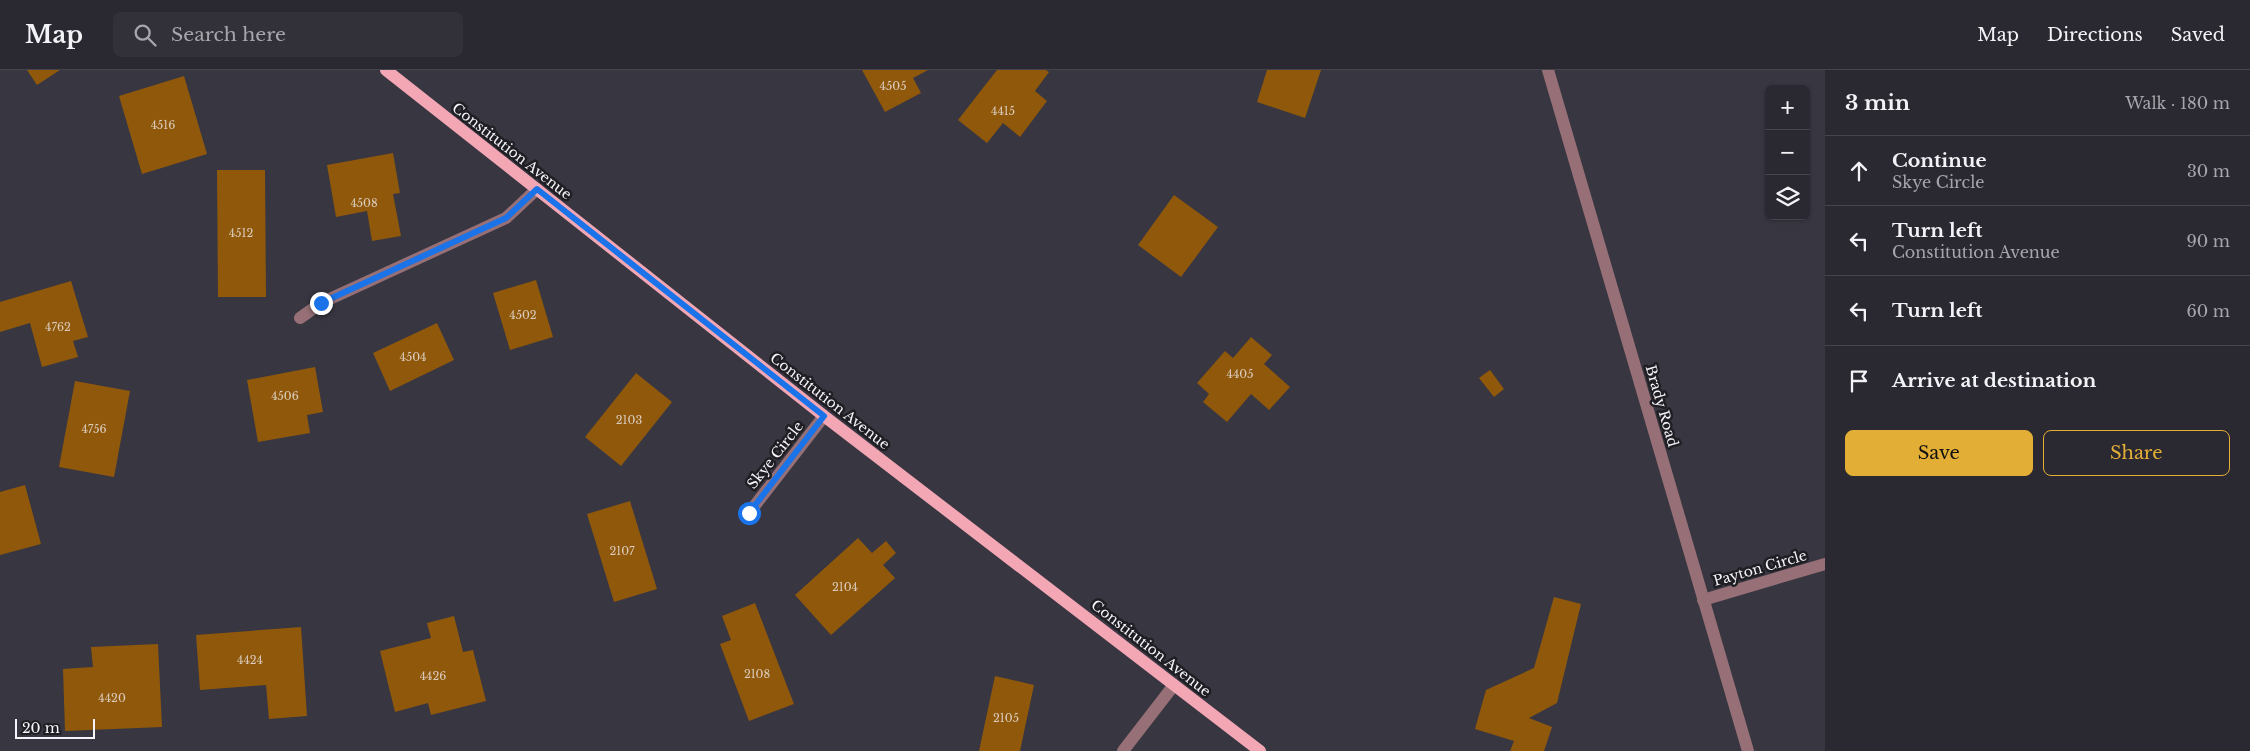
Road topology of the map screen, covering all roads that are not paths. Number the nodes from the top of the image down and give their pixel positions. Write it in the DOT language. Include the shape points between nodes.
graph roads {
  1 [pos="386,70"];
  2 [pos="1548,70"];
  3 [pos="537,189"];
  4 [pos="300,318"];
  5 [pos="824,416"];
  6 [pos="749,513"];
  7 [pos="1825,564"];
  8 [pos="1703,600"];
  9 [pos="1174,685"];
  10 [pos="1123,751"];
  11 [pos="1260,751"];
  12 [pos="1748,751"];
  1 -- 3 [label="main road, Constitution Avenue"];
  2 -- 8 [label="street, Brady Road"];
  3 -- 4 [label="street" via="506,218 321,303"];
  3 -- 5 [label="main road, Constitution Avenue"];
  5 -- 6 [label="street, Skye Circle"];
  5 -- 9 [label="main road, Constitution Avenue"];
  7 -- 8 [label="street, Payton Circle"];
  8 -- 12 [label="street, Brady Road"];
  9 -- 10 [label="street"];
  9 -- 11 [label="main road, Constitution Avenue"];
}
